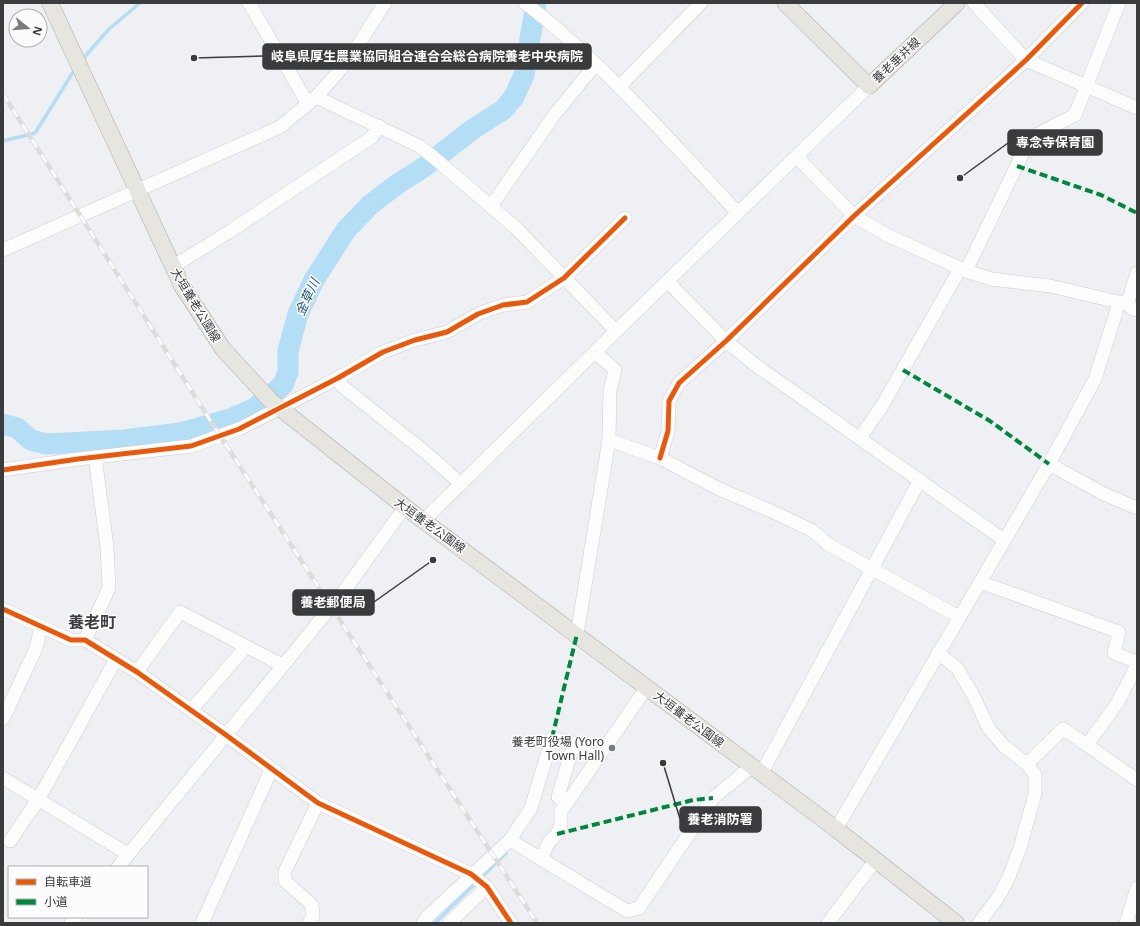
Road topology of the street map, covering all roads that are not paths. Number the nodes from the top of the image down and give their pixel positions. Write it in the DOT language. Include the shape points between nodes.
graph roads {
  1 [pos="50,3"];
  2 [pos="248,3"];
  3 [pos="385,3"];
  4 [pos="701,3"];
  5 [pos="785,3"];
  6 [pos="957,3"];
  7 [pos="974,3"];
  8 [pos="1082,3"];
  9 [pos="1119,3"];
  10 [pos="532,8"];
  11 [pos="1026,60"];
  12 [pos="595,65"];
  13 [pos="869,86"];
  14 [pos="1086,86"];
  15 [pos="619,87"];
  16 [pos="312,100"];
  17 [pos="1137,108"];
  18 [pos="379,126"];
  19 [pos="796,156"];
  20 [pos="136,192"];
  21 [pos="491,206"];
  22 [pos="738,213"];
  23 [pos="854,216"];
  24 [pos="625,218"];
  25 [pos="3,250"];
  26 [pos="172,267"];
  27 [pos="963,270"];
  28 [pos="1137,273"];
  29 [pos="564,278"];
  30 [pos="667,281"];
  31 [pos="1128,306"];
  32 [pos="616,331"];
  33 [pos="726,341"];
  34 [pos="595,352"];
  35 [pos="338,378"];
  36 [pos="275,405"];
  37 [pos="860,438"];
  38 [pos="609,440"];
  39 [pos="95,457"];
  40 [pos="660,458"];
  41 [pos="78,459"];
  42 [pos="1049,464"];
  43 [pos="3,470"];
  44 [pos="3,479"];
  45 [pos="920,480"];
  46 [pos="461,484"];
  47 [pos="405,507"];
  48 [pos="1137,508"];
  49 [pos="424,520"];
  50 [pos="1004,540"];
  51 [pos="873,568"];
  52 [pos="980,582"];
  53 [pos="3,609"];
  54 [pos="959,617"];
  55 [pos="41,627"];
  56 [pos="577,634"];
  57 [pos="86,640"];
  58 [pos="246,647"];
  59 [pos="938,653"];
  60 [pos="116,659"];
  61 [pos="1137,662"];
  62 [pos="1137,665"];
  63 [pos="282,666"];
  64 [pos="138,672"];
  65 [pos="647,687"];
  66 [pos="191,710"];
  67 [pos="3,719"];
  68 [pos="226,735"];
  69 [pos="574,743"];
  70 [pos="1087,745"];
  71 [pos="597,759"];
  72 [pos="1027,764"];
  73 [pos="271,770"];
  74 [pos="756,770"];
  75 [pos="3,778"];
  76 [pos="1137,780"];
  77 [pos="38,800"];
  78 [pos="318,803"];
  79 [pos="567,803"];
  80 [pos="836,829"];
  81 [pos="510,840"];
  82 [pos="10,841"];
  83 [pos="128,854"];
  84 [pos="541,858"];
  85 [pos="875,861"];
  86 [pos="119,866"];
  87 [pos="471,874"];
  88 [pos="487,887"];
  89 [pos="1137,888"];
  90 [pos="202,923"];
  91 [pos="309,923"];
  92 [pos="423,923"];
  93 [pos="449,923"];
  94 [pos="512,923"];
  95 [pos="828,923"];
  96 [pos="956,923"];
  97 [pos="979,923"];
  98 [pos="1126,923"];
  1 -- 20 [label="main road, 大垣養老公園線"];
  2 -- 16 [label="street"];
  3 -- 16 [label="street" via="347,62"];
  4 -- 15 [label="street"];
  5 -- 13 [label="main road, 養老垂井線"];
  6 -- 13 [label="main road, 養老垂井線"];
  7 -- 11 [label="street"];
  8 -- 11 [label="street"];
  9 -- 14 [label="street"];
  10 -- 12 [label="street"];
  11 -- 14 [label="street"];
  11 -- 23 [label="street"];
  12 -- 15 [label="street"];
  12 -- 21 [label="street" via="555,114"];
  13 -- 19 [label="street"];
  14 -- 17 [label="street"];
  14 -- 27 [label="street" via="1075,114 1030,138"];
  15 -- 22 [label="street"];
  16 -- 18 [label="street"];
  16 -- 20 [label="street" via="280,127"];
  18 -- 21 [label="street" via="419,146"];
  18 -- 26 [label="street" via="372,136"];
  19 -- 22 [label="street"];
  19 -- 23 [label="street"];
  20 -- 25 [label="street"];
  20 -- 26 [label="main road, 大垣養老公園線"];
  21 -- 29 [label="street"];
  22 -- 30 [label="street"];
  23 -- 27 [label="street" via="887,235"];
  23 -- 33 [label="street"];
  24 -- 29 [label="street"];
  26 -- 36 [label="main road, 大垣養老公園線" via="223,349"];
  27 -- 31 [label="street" via="991,279 1050,286"];
  27 -- 37 [label="street" via="882,406"];
  28 -- 31 [label="street"];
  29 -- 32 [label="street"];
  29 -- 35 [label="street" via="527,302 504,305 478,314 447,332 382,352"];
  30 -- 32 [label="street"];
  30 -- 33 [label="street"];
  31 -- 42 [label="street" via="1095,380"];
  32 -- 34 [label="street"];
  33 -- 37 [label="street" via="754,364"];
  33 -- 40 [label="street" via="679,383 669,401 668,431"];
  34 -- 38 [label="street" via="615,370 610,390"];
  34 -- 46 [label="street"];
  35 -- 36 [label="street"];
  35 -- 46 [label="street" via="342,386"];
  36 -- 39 [label="street" via="239,429 191,446"];
  36 -- 47 [label="main road, 大垣養老公園線"];
  37 -- 45 [label="street"];
  38 -- 40 [label="street"];
  38 -- 56 [label="street"];
  39 -- 41 [label="street"];
  39 -- 57 [label="street" via="107,547 109,588"];
  40 -- 51 [label="street" via="717,488 800,525"];
  41 -- 43 [label="street"];
  41 -- 44 [label="street" via="66,467"];
  42 -- 48 [label="street" via="1104,494"];
  42 -- 50 [label="street"];
  45 -- 50 [label="street"];
  45 -- 51 [label="street"];
  46 -- 49 [label="street"];
  47 -- 49 [label="main road, 大垣養老公園線"];
  47 -- 63 [label="street" via="344,591"];
  49 -- 56 [label="main road, 大垣養老公園線"];
  50 -- 52 [label="street"];
  51 -- 54 [label="street"];
  51 -- 74 [label="street"];
  52 -- 54 [label="street"];
  52 -- 61 [label="street" via="1119,632 1114,652"];
  53 -- 55 [label="street"];
  54 -- 59 [label="street"];
  55 -- 57 [label="street" via="71,640"];
  55 -- 67 [label="street" via="36,648"];
  56 -- 65 [label="main road, 大垣養老公園線"];
  57 -- 60 [label="street"];
  58 -- 63 [label="street"];
  58 -- 64 [label="street" via="180,612"];
  58 -- 66 [label="street"];
  59 -- 72 [label="street" via="956,668 989,728 1005,747"];
  59 -- 80 [label="street"];
  60 -- 64 [label="street"];
  60 -- 77 [label="street"];
  62 -- 70 [label="street" via="1118,702"];
  63 -- 68 [label="street"];
  64 -- 66 [label="street"];
  65 -- 71 [label="street"];
  65 -- 74 [label="main road, 大垣養老公園線"];
  66 -- 68 [label="street"];
  68 -- 73 [label="street"];
  68 -- 83 [label="street"];
  69 -- 71 [label="street"];
  69 -- 79 [label="street" via="558,797"];
  69 -- 81 [label="street" via="552,738 531,808"];
  70 -- 72 [label="street" via="1063,729"];
  70 -- 76 [label="street"];
  71 -- 79 [label="street"];
  72 -- 97 [label="street" via="1035,775 1035,794 1020,848 999,896"];
  73 -- 78 [label="street"];
  73 -- 90 [label="street"];
  74 -- 80 [label="main road, 大垣養老公園線"];
  74 -- 84 [label="street" via="713,798 639,908 627,911"];
  75 -- 77 [label="street"];
  77 -- 82 [label="street"];
  77 -- 83 [label="street"];
  78 -- 87 [label="street"];
  78 -- 91 [label="street" via="285,876 285,881 312,905 313,916"];
  79 -- 84 [label="street" via="561,811 561,826"];
  80 -- 85 [label="main road, 大垣養老公園線"];
  81 -- 84 [label="street"];
  81 -- 87 [label="street"];
  83 -- 86 [label="street"];
  85 -- 95 [label="street"];
  85 -- 96 [label="main road, 大垣養老公園線"];
  87 -- 88 [label="street"];
  87 -- 92 [label="street"];
  88 -- 93 [label="street"];
  88 -- 94 [label="street"];
  89 -- 98 [label="street"];
}
